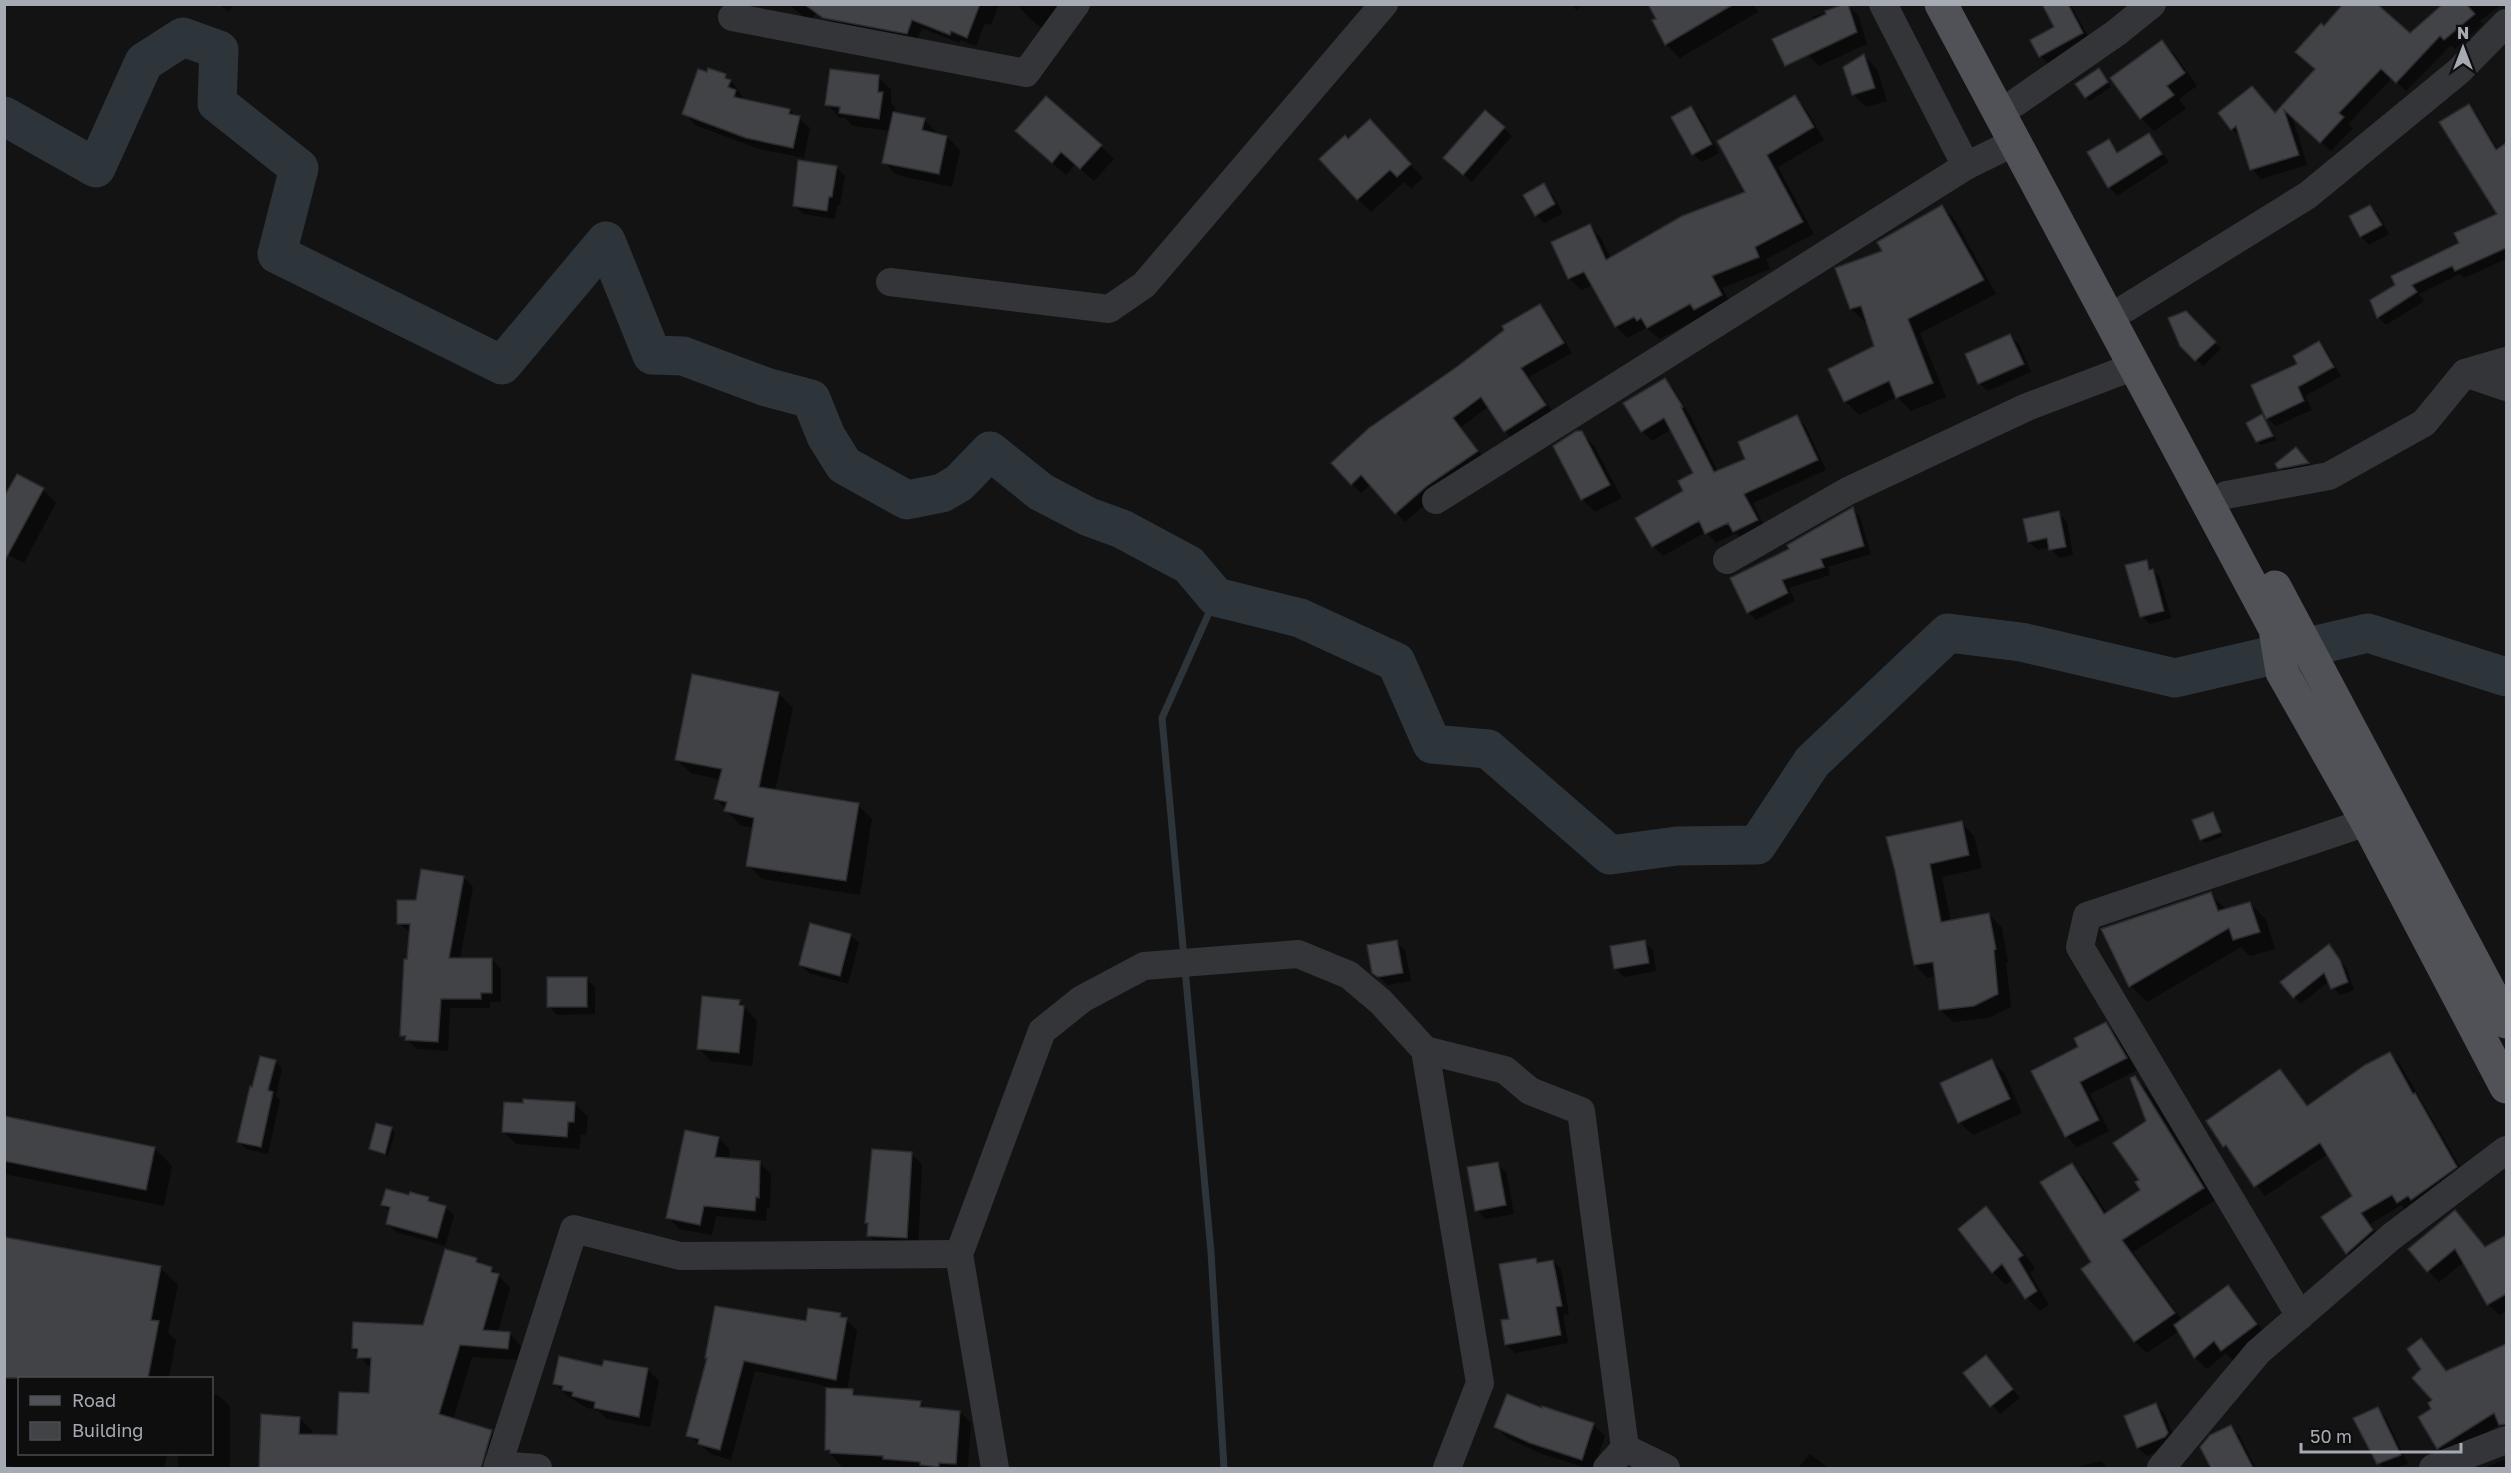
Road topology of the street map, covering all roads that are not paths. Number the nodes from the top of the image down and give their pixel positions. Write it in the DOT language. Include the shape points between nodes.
graph roads {
  1 [pos="1077,4"];
  2 [pos="1883,4"];
  3 [pos="1941,4"];
  4 [pos="1961,4"];
  5 [pos="2152,4"];
  6 [pos="1375,7"];
  7 [pos="732,17"];
  8 [pos="2506,23"];
  9 [pos="2015,102"];
  10 [pos="2015,142"];
  11 [pos="1966,166"];
  12 [pos="890,282"];
  13 [pos="2126,308"];
  14 [pos="2506,361"];
  15 [pos="2135,366"];
  16 [pos="2465,373"];
  17 [pos="2506,387"];
  18 [pos="2226,495"];
  19 [pos="1436,500"];
  20 [pos="1727,560"];
  21 [pos="2367,822"];
  22 [pos="2506,1022"];
  23 [pos="1425,1050"];
  24 [pos="2506,1087"];
  25 [pos="2506,1150"];
  26 [pos="959,1254"];
  27 [pos="2300,1316"];
  28 [pos="2506,1440"];
  29 [pos="1616,1458"];
  30 [pos="498,1467"];
  31 [pos="538,1468"];
  32 [pos="995,1468"];
  33 [pos="1447,1468"];
  34 [pos="1666,1468"];
  35 [pos="2161,1468"];
  36 [pos="2433,1468"];
  1 -- 7 [label="street" via="1026,73"];
  2 -- 11 [label="street"];
  3 -- 10 [label="main road"];
  4 -- 9 [label="main road"];
  5 -- 9 [label="street"];
  6 -- 12 [label="street" via="1144,285 1109,309"];
  8 -- 13 [label="street" via="2459,71 2308,195"];
  9 -- 13 [label="main road"];
  10 -- 11 [label="street"];
  10 -- 15 [label="main road"];
  11 -- 19 [label="street"];
  13 -- 18 [label="main road"];
  14 -- 16 [label="street"];
  15 -- 20 [label="street" via="2027,407 1848,491"];
  15 -- 21 [label="main road" via="2275,629 2282,672"];
  16 -- 17 [label="street"];
  16 -- 18 [label="street" via="2424,423 2329,476"];
  18 -- 22 [label="main road"];
  21 -- 24 [label="main road"];
  21 -- 27 [label="street" via="2087,916 2080,947"];
  23 -- 26 [label="street" via="1381,1002 1349,975 1298,954 1144,966 1082,999 1042,1031"];
  23 -- 29 [label="street" via="1505,1070 1530,1091 1581,1112"];
  23 -- 33 [label="street" via="1480,1383"];
  25 -- 27 [label="street" via="2391,1237"];
  26 -- 30 [label="street" via="680,1256 574,1229"];
  26 -- 32 [label="street"];
  27 -- 35 [label="street" via="2258,1352"];
  28 -- 36 [label="street"];
  29 -- 34 [label="street"];
  30 -- 31 [label="street"];
}
